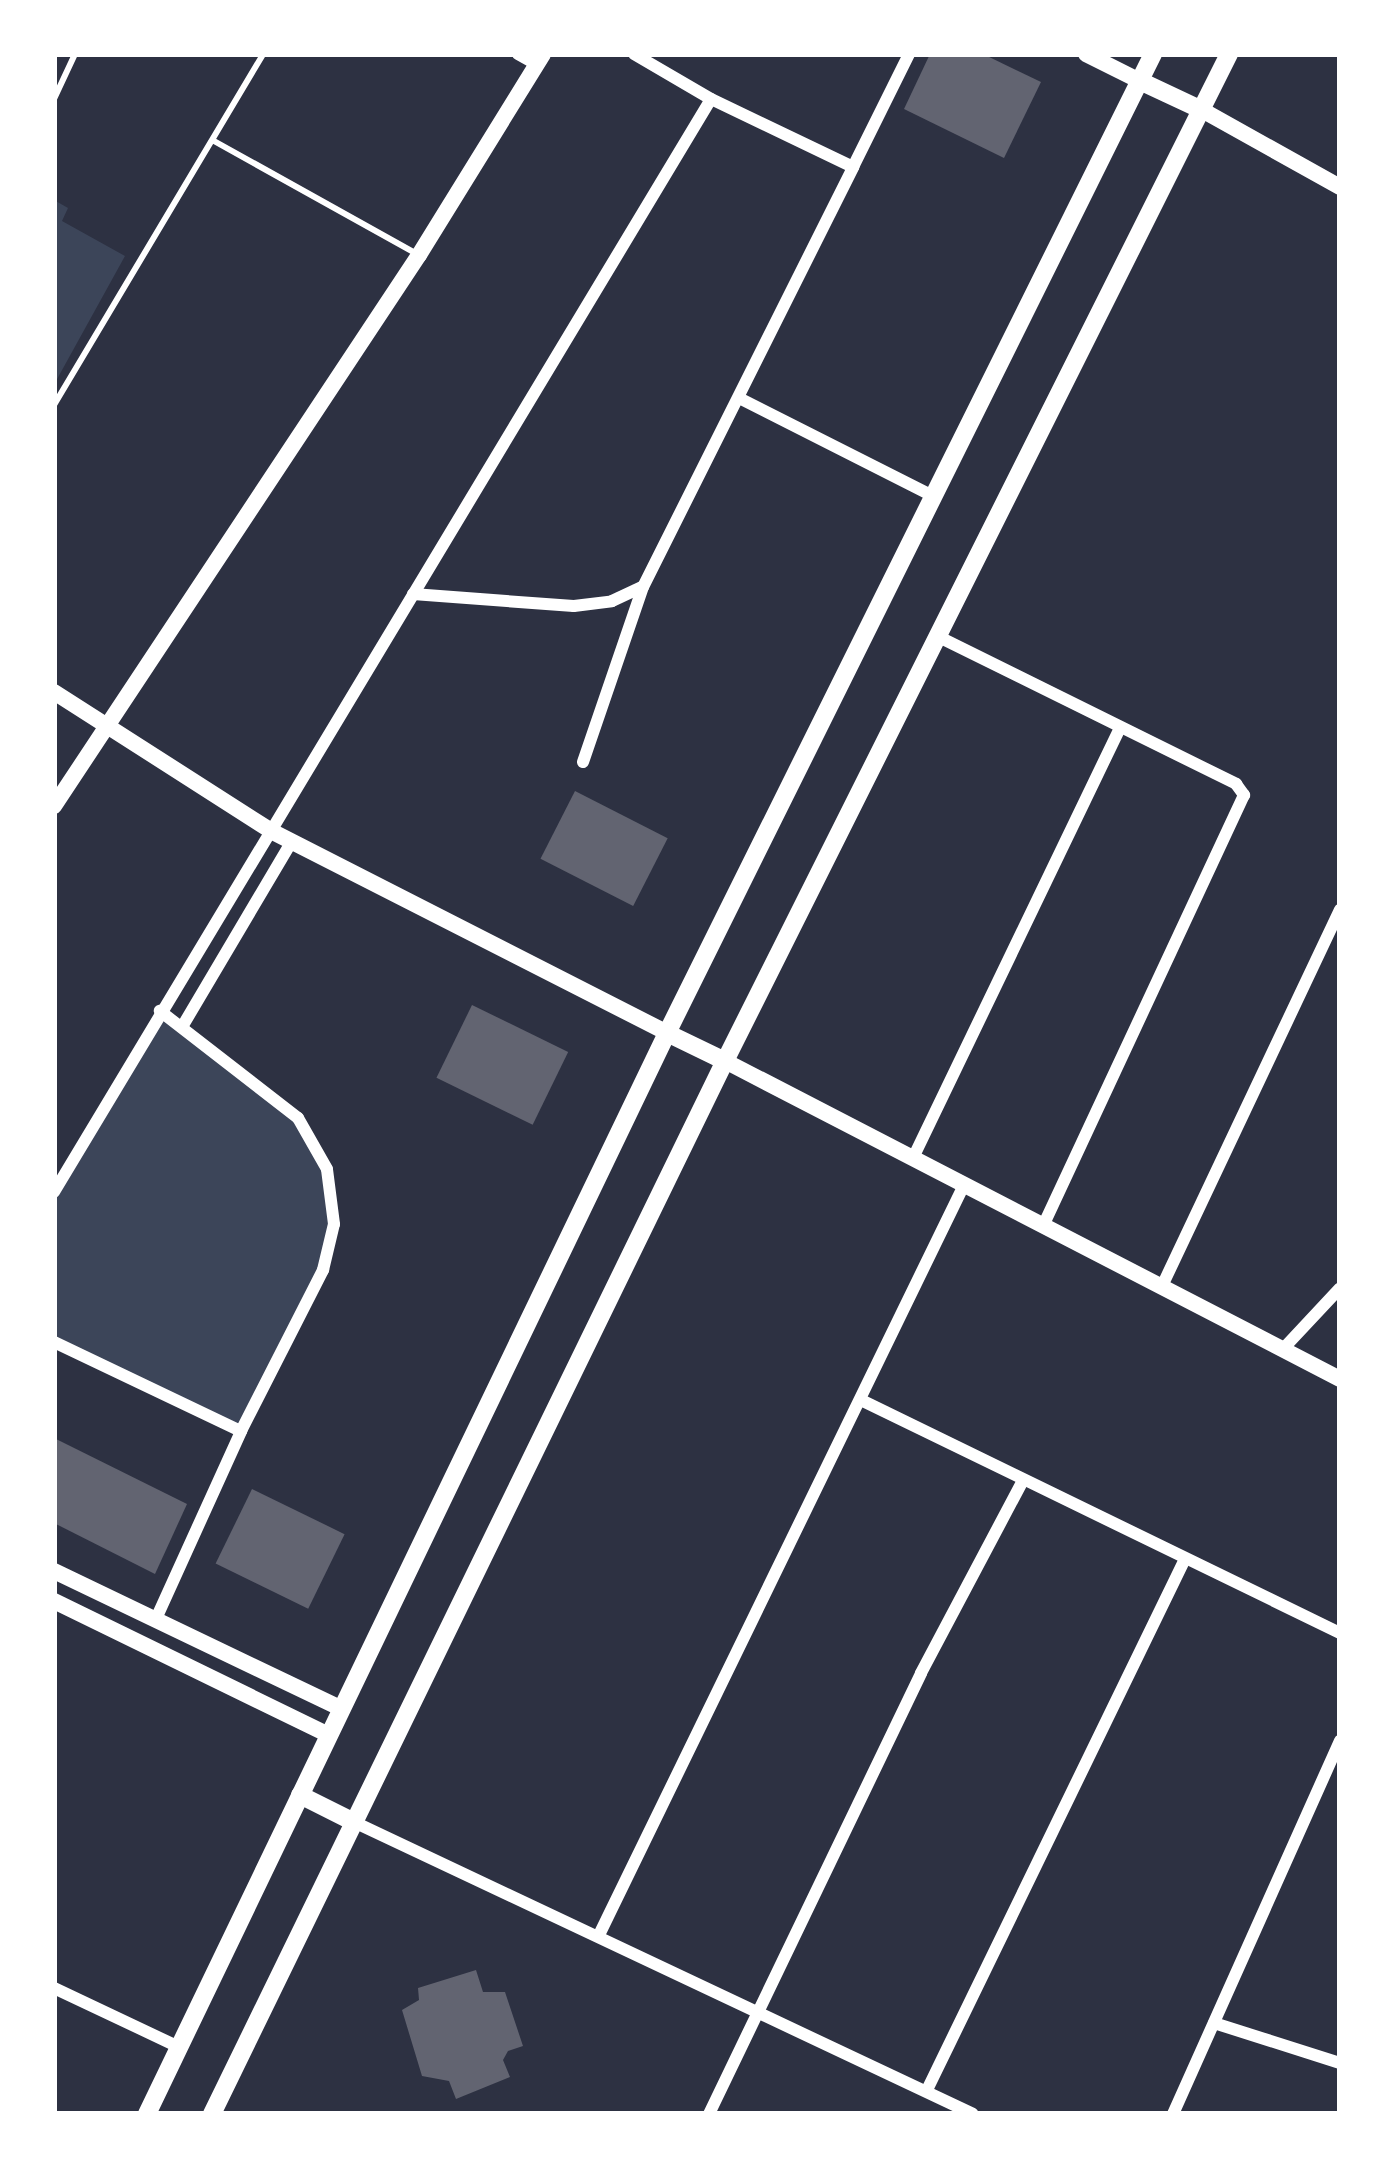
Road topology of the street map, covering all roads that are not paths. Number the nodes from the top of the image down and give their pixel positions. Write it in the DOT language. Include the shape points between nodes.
graph roads {
  1 [pos="76,54"];
  2 [pos="263,54"];
  3 [pos="518,54"];
  4 [pos="634,54"];
  5 [pos="909,54"];
  6 [pos="1086,54"];
  7 [pos="1153,54"];
  8 [pos="1229,54"];
  9 [pos="539,59"];
  10 [pos="1140,81"];
  11 [pos="54,99"];
  12 [pos="711,99"];
  13 [pos="1202,110"];
  14 [pos="214,141"];
  15 [pos="854,167"];
  16 [pos="1340,187"];
  17 [pos="418,255"];
  18 [pos="741,399"];
  19 [pos="54,405"];
  20 [pos="931,495"];
  21 [pos="643,587"];
  22 [pos="413,594"];
  23 [pos="937,636"];
  24 [pos="54,692"];
  25 [pos="106,721"];
  26 [pos="1120,727"];
  27 [pos="583,762"];
  28 [pos="54,806"];
  29 [pos="273,832"];
  30 [pos="292,842"];
  31 [pos="1340,910"];
  32 [pos="160,1011"];
  33 [pos="182,1027"];
  34 [pos="667,1033"];
  35 [pos="724,1061"];
  36 [pos="913,1158"];
  37 [pos="964,1185"];
  38 [pos="54,1192"];
  39 [pos="1045,1222"];
  40 [pos="1163,1284"];
  41 [pos="1340,1288"];
  42 [pos="54,1342"];
  43 [pos="1283,1349"];
  44 [pos="1340,1378"];
  45 [pos="863,1400"];
  46 [pos="241,1431"];
  47 [pos="1023,1480"];
  48 [pos="1185,1558"];
  49 [pos="54,1571"];
  50 [pos="54,1601"];
  51 [pos="155,1621"];
  52 [pos="1340,1634"];
  53 [pos="342,1709"];
  54 [pos="329,1735"];
  55 [pos="1340,1741"];
  56 [pos="300,1795"];
  57 [pos="354,1822"];
  58 [pos="599,1935"];
  59 [pos="54,1988"];
  60 [pos="759,2012"];
  61 [pos="1214,2024"];
  62 [pos="179,2047"];
  63 [pos="1340,2063"];
  64 [pos="926,2090"];
  65 [pos="147,2114"];
  66 [pos="212,2114"];
  67 [pos="709,2114"];
  68 [pos="974,2114"];
  69 [pos="1173,2114"];
  1 -- 11 [label="lane"];
  2 -- 14 [label="lane"];
  3 -- 9 [label="street"];
  4 -- 12 [label="street"];
  5 -- 15 [label="street"];
  6 -- 10 [label="street"];
  7 -- 10 [label="main road"];
  8 -- 13 [label="main road"];
  9 -- 17 [label="street"];
  10 -- 13 [label="main road"];
  10 -- 20 [label="main road"];
  12 -- 15 [label="street"];
  12 -- 22 [label="street"];
  13 -- 16 [label="street"];
  13 -- 23 [label="main road"];
  14 -- 17 [label="lane"];
  14 -- 19 [label="lane"];
  15 -- 18 [label="street"];
  17 -- 25 [label="street"];
  18 -- 20 [label="street"];
  18 -- 21 [label="street"];
  20 -- 34 [label="main road"];
  21 -- 22 [label="street" via="592,605"];
  21 -- 27 [label="street"];
  22 -- 29 [label="street"];
  23 -- 26 [label="street"];
  23 -- 35 [label="main road"];
  24 -- 25 [label="street"];
  25 -- 28 [label="street"];
  25 -- 29 [label="street"];
  26 -- 36 [label="street"];
  26 -- 39 [label="street" via="1237,784 1244,801"];
  29 -- 30 [label="street"];
  29 -- 32 [label="street"];
  30 -- 33 [label="street"];
  30 -- 34 [label="street"];
  31 -- 40 [label="street"];
  32 -- 33 [label="street"];
  32 -- 38 [label="street"];
  33 -- 46 [label="street" via="298,1118 332,1187 323,1270"];
  34 -- 35 [label="main road"];
  34 -- 53 [label="main road"];
  35 -- 36 [label="street"];
  35 -- 57 [label="main road"];
  36 -- 37 [label="street"];
  37 -- 39 [label="street"];
  37 -- 45 [label="street"];
  39 -- 40 [label="street"];
  40 -- 43 [label="street"];
  41 -- 43 [label="street"];
  42 -- 46 [label="street"];
  43 -- 44 [label="street"];
  45 -- 47 [label="street"];
  45 -- 58 [label="street"];
  46 -- 51 [label="street"];
  47 -- 48 [label="street"];
  47 -- 60 [label="street"];
  48 -- 52 [label="street"];
  48 -- 64 [label="street"];
  49 -- 51 [label="street"];
  50 -- 54 [label="street"];
  51 -- 53 [label="street"];
  53 -- 54 [label="main road"];
  54 -- 56 [label="main road"];
  55 -- 61 [label="street"];
  56 -- 57 [label="main road"];
  56 -- 62 [label="main road"];
  57 -- 58 [label="street"];
  57 -- 66 [label="main road"];
  58 -- 60 [label="street"];
  59 -- 62 [label="street"];
  60 -- 64 [label="street"];
  60 -- 67 [label="street"];
  61 -- 63 [label="street"];
  61 -- 69 [label="street"];
  62 -- 65 [label="main road"];
  64 -- 68 [label="street"];
}
